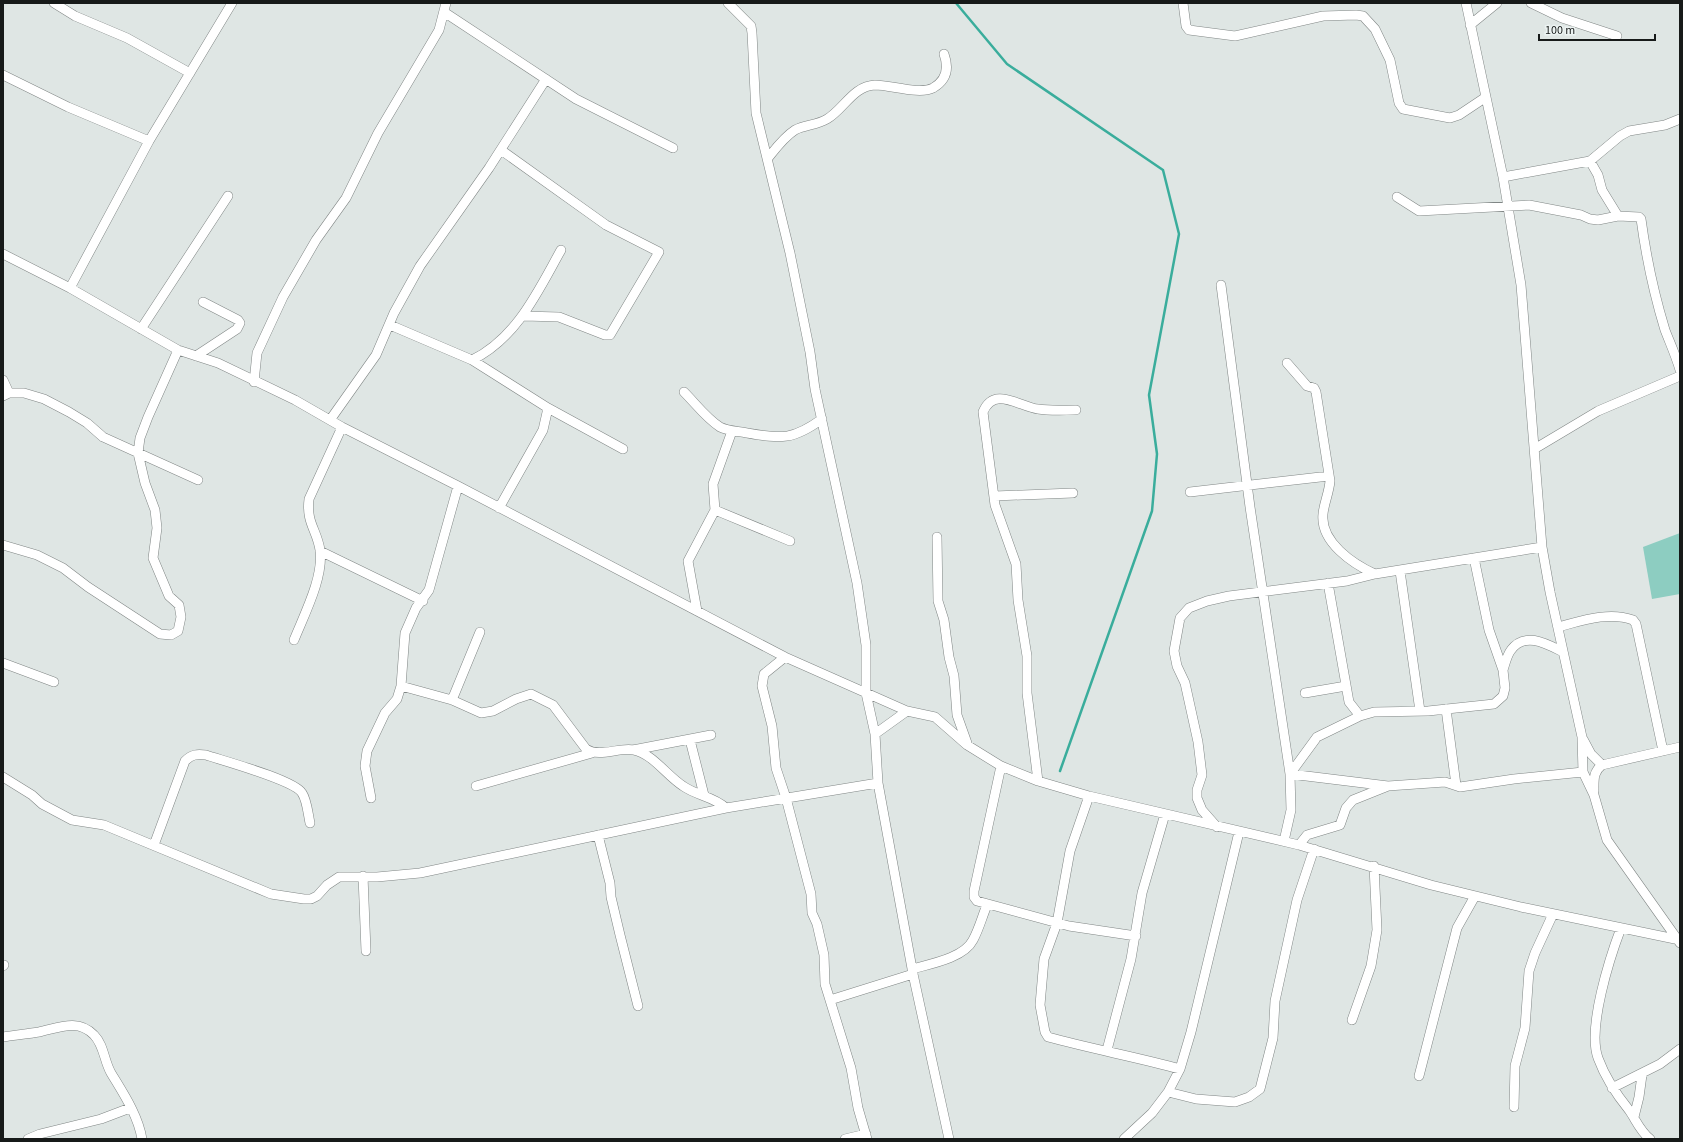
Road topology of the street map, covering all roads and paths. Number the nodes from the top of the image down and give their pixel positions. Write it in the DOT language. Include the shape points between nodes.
graph roads {
  1 [pos="54,3"];
  2 [pos="232,3"];
  3 [pos="446,3"];
  4 [pos="728,3"];
  5 [pos="1183,3"];
  6 [pos="1466,3"];
  7 [pos="1497,3"];
  8 [pos="1531,3"];
  9 [pos="444,12"];
  10 [pos="1470,25"];
  11 [pos="1617,36"];
  12 [pos="944,54"];
  13 [pos="190,73"];
  14 [pos="3,75"];
  15 [pos="546,79"];
  16 [pos="1486,97"];
  17 [pos="1680,119"];
  18 [pos="149,141"];
  19 [pos="673,148"];
  20 [pos="501,150"];
  21 [pos="768,158"];
  22 [pos="1590,161"];
  23 [pos="1504,177"];
  24 [pos="228,196"];
  25 [pos="1397,197"];
  26 [pos="1509,205"];
  27 [pos="1618,216"];
  28 [pos="561,250"];
  29 [pos="3,254"];
  30 [pos="1221,285"];
  31 [pos="70,288"];
  32 [pos="203,302"];
  33 [pos="524,316"];
  34 [pos="390,325"];
  35 [pos="141,329"];
  36 [pos="178,350"];
  37 [pos="196,356"];
  38 [pos="472,360"];
  39 [pos="1287,363"];
  40 [pos="1680,370"];
  41 [pos="1680,376"];
  42 [pos="3,380"];
  43 [pos="254,382"];
  44 [pos="684,392"];
  45 [pos="6,395"];
  46 [pos="548,408"];
  47 [pos="1076,410"];
  48 [pos="822,419"];
  49 [pos="330,420"];
  50 [pos="342,427"];
  51 [pos="732,431"];
  52 [pos="1536,448"];
  53 [pos="623,449"];
  54 [pos="138,453"];
  55 [pos="1329,476"];
  56 [pos="198,480"];
  57 [pos="458,486"];
  58 [pos="1247,486"];
  59 [pos="1190,492"];
  60 [pos="1073,493"];
  61 [pos="995,496"];
  62 [pos="499,508"];
  63 [pos="715,510"];
  64 [pos="937,537"];
  65 [pos="790,541"];
  66 [pos="3,545"];
  67 [pos="1542,547"];
  68 [pos="320,551"];
  69 [pos="1474,558"];
  70 [pos="1400,571"];
  71 [pos="1375,574"];
  72 [pos="1328,583"];
  73 [pos="1263,591"];
  74 [pos="423,601"];
  75 [pos="696,611"];
  76 [pos="1558,626"];
  77 [pos="480,632"];
  78 [pos="294,640"];
  79 [pos="1563,652"];
  80 [pos="785,657"];
  81 [pos="3,663"];
  82 [pos="1503,670"];
  83 [pos="54,682"];
  84 [pos="401,686"];
  85 [pos="1346,686"];
  86 [pos="866,693"];
  87 [pos="1305,693"];
  88 [pos="452,700"];
  89 [pos="1446,709"];
  90 [pos="907,711"];
  91 [pos="1420,711"];
  92 [pos="1360,716"];
  93 [pos="875,734"];
  94 [pos="711,735"];
  95 [pos="1582,737"];
  96 [pos="690,740"];
  97 [pos="967,745"];
  98 [pos="1680,747"];
  99 [pos="632,750"];
  100 [pos="1663,751"];
  101 [pos="592,754"];
  102 [pos="1602,765"];
  103 [pos="1001,766"];
  104 [pos="1583,772"];
  105 [pos="1290,774"];
  106 [pos="3,777"];
  107 [pos="1038,781"];
  108 [pos="878,783"];
  109 [pos="1456,785"];
  110 [pos="476,786"];
  111 [pos="1388,786"];
  112 [pos="704,795"];
  113 [pos="1594,795"];
  114 [pos="1089,796"];
  115 [pos="372,798"];
  116 [pos="786,798"];
  117 [pos="726,808"];
  118 [pos="1165,814"];
  119 [pos="310,823"];
  120 [pos="1217,827"];
  121 [pos="1239,832"];
  122 [pos="598,835"];
  123 [pos="1284,841"];
  124 [pos="154,845"];
  125 [pos="1299,845"];
  126 [pos="1314,849"];
  127 [pos="1374,866"];
  128 [pos="362,876"];
  129 [pos="1475,896"];
  130 [pos="987,905"];
  131 [pos="1553,914"];
  132 [pos="1057,923"];
  133 [pos="1621,928"];
  134 [pos="1136,936"];
  135 [pos="1678,941"];
  136 [pos="366,951"];
  137 [pos="912,971"];
  138 [pos="830,1000"];
  139 [pos="638,1006"];
  140 [pos="1352,1020"];
  141 [pos="3,1037"];
  142 [pos="1680,1049"];
  143 [pos="1107,1050"];
  144 [pos="1180,1069"];
  145 [pos="1642,1075"];
  146 [pos="1419,1076"];
  147 [pos="1612,1088"];
  148 [pos="1168,1092"];
  149 [pos="1514,1107"];
  150 [pos="130,1108"];
  151 [pos="1634,1117"];
  152 [pos="866,1137"];
  153 [pos="28,1139"];
  154 [pos="142,1139"];
  155 [pos="845,1139"];
  156 [pos="949,1139"];
  157 [pos="1124,1139"];
  158 [pos="1650,1139"];
  1 -- 13 [label="street" via="74,16 127,38"];
  2 -- 13 [label="street"];
  3 -- 9 [label="street"];
  4 -- 21 [label="street" via="750,26 756,113"];
  5 -- 16 [label="street" via="1186,26 1189,30 1235,36 1323,16 1363,16 1375,29 1390,60 1399,103 1403,109 1450,118"];
  6 -- 10 [label="street"];
  7 -- 10 [label="street"];
  8 -- 11 [label="street" via="1562,18"];
  9 -- 15 [label="street"];
  9 -- 43 [label="street" via="439,30 378,133 346,198 316,240 283,297 257,353"];
  10 -- 16 [label="street"];
  12 -- 21 [label="street" via="948,66 939,83 931,89 916,90 874,85 857,91 826,120 796,130 779,143"];
  13 -- 18 [label="street"];
  14 -- 18 [label="street" via="68,107"];
  15 -- 19 [label="street" via="576,99"];
  15 -- 20 [label="street"];
  16 -- 23 [label="street"];
  17 -- 22 [label="street" via="1665,125 1629,131"];
  18 -- 31 [label="street"];
  20 -- 33 [label="street" via="606,225 659,252 610,335 559,317"];
  20 -- 34 [label="street" via="463,208 420,266"];
  21 -- 48 [label="street" via="793,267"];
  22 -- 23 [label="street"];
  22 -- 27 [label="street" via="1598,175 1602,190"];
  23 -- 26 [label="street"];
  24 -- 35 [label="street"];
  25 -- 26 [label="street" via="1419,211"];
  26 -- 27 [label="street" via="1546,207 1598,220"];
  26 -- 52 [label="street" via="1521,285"];
  27 -- 40 [label="street" via="1634,215 1641,219 1654,291"];
  28 -- 33 [label="street"];
  29 -- 31 [label="street"];
  30 -- 58 [label="street"];
  31 -- 35 [label="street"];
  32 -- 37 [label="street" via="240,323 237,329"];
  33 -- 38 [label="street" via="488,352"];
  34 -- 38 [label="street"];
  34 -- 49 [label="street" via="376,355"];
  35 -- 36 [label="street"];
  36 -- 37 [label="street"];
  36 -- 54 [label="street" via="148,417 140,438"];
  37 -- 43 [label="street" via="218,363"];
  38 -- 46 [label="street"];
  39 -- 55 [label="street" via="1307,386 1314,388 1316,392"];
  41 -- 52 [label="street" via="1598,411"];
  42 -- 45 [label="street"];
  43 -- 49 [label="street"];
  44 -- 51 [label="street" via="708,418"];
  45 -- 54 [label="street" via="24,393 44,399 69,412 103,437"];
  46 -- 53 [label="street"];
  46 -- 62 [label="street" via="543,430"];
  47 -- 61 [label="street" via="1037,409 1006,398 992,400 986,404 983,412 990,478"];
  48 -- 51 [label="street" via="804,432 771,438"];
  48 -- 86 [label="street" via="858,590 866,645"];
  49 -- 50 [label="street"];
  50 -- 57 [label="street"];
  50 -- 68 [label="street" via="309,499 310,524"];
  51 -- 63 [label="street" via="713,484"];
  52 -- 67 [label="street"];
  54 -- 56 [label="street"];
  54 -- 66 [label="street" via="145,483 156,510 157,528 153,558 169,596 179,605 181,617 178,631 171,635 160,634 63,568 37,555"];
  55 -- 58 [label="street"];
  55 -- 71 [label="street" via="1329,494 1323,514 1327,532 1344,555"];
  57 -- 62 [label="street"];
  57 -- 74 [label="street" via="429,590"];
  58 -- 59 [label="street"];
  58 -- 73 [label="street"];
  60 -- 61 [label="street"];
  61 -- 107 [label="street" via="995,505 1016,564 1018,600 1027,656 1027,693"];
  62 -- 75 [label="street"];
  63 -- 65 [label="street"];
  63 -- 75 [label="street" via="688,561"];
  64 -- 97 [label="street" via="938,601 954,676 957,715"];
  67 -- 69 [label="street"];
  67 -- 76 [label="street"];
  68 -- 74 [label="street"];
  68 -- 78 [label="street" via="319,569 313,592"];
  69 -- 70 [label="street"];
  69 -- 82 [label="street" via="1489,630"];
  70 -- 71 [label="street"];
  70 -- 91 [label="street"];
  71 -- 72 [label="street"];
  72 -- 73 [label="street"];
  72 -- 85 [label="street"];
  73 -- 105 [label="street"];
  73 -- 120 [label="street" via="1207,601 1189,608 1180,618 1174,652 1176,666 1185,682 1198,742 1202,775 1197,798 1202,810"];
  74 -- 84 [label="street" via="416,608 405,633"];
  75 -- 80 [label="street"];
  76 -- 79 [label="street"];
  76 -- 100 [label="street" via="1616,616 1633,620 1636,624"];
  77 -- 88 [label="street"];
  79 -- 82 [label="street" via="1533,639 1521,642 1511,650"];
  79 -- 95 [label="street"];
  80 -- 86 [label="street"];
  80 -- 116 [label="street" via="764,674 762,686 772,726 776,768"];
  81 -- 83 [label="street"];
  82 -- 89 [label="street" via="1505,688 1500,701 1494,704"];
  84 -- 88 [label="street"];
  84 -- 115 [label="street" via="397,699 385,713 367,751 365,766"];
  85 -- 87 [label="street"];
  85 -- 92 [label="street" via="1349,702"];
  86 -- 90 [label="street"];
  86 -- 93 [label="street"];
  88 -- 101 [label="street" via="481,713 493,712 531,694 553,705 583,746"];
  89 -- 91 [label="street"];
  89 -- 109 [label="street"];
  90 -- 93 [label="street"];
  90 -- 97 [label="street" via="935,717"];
  91 -- 92 [label="street" via="1374,712"];
  92 -- 105 [label="street" via="1317,737"];
  93 -- 108 [label="street"];
  94 -- 96 [label="street"];
  95 -- 102 [label="street" via="1591,754"];
  95 -- 104 [label="street"];
  96 -- 99 [label="street"];
  96 -- 112 [label="street"];
  97 -- 103 [label="street"];
  98 -- 100 [label="street"];
  99 -- 101 [label="street"];
  99 -- 112 [label="street" via="642,752 682,786"];
  100 -- 102 [label="street"];
  101 -- 110 [label="street"];
  102 -- 113 [label="street" via="1594,776"];
  103 -- 107 [label="street"];
  103 -- 130 [label="street" via="974,891 977,901"];
  104 -- 109 [label="street" via="1468,786"];
  104 -- 113 [label="street"];
  105 -- 111 [label="street"];
  105 -- 123 [label="street" via="1291,810"];
  106 -- 124 [label="street" via="42,804 72,820 104,825"];
  107 -- 114 [label="street"];
  108 -- 116 [label="street"];
  108 -- 137 [label="street"];
  109 -- 111 [label="street" via="1445,782"];
  111 -- 125 [label="street" via="1353,800 1346,808 1340,825 1307,835"];
  112 -- 117 [label="street" via="718,800"];
  113 -- 135 [label="street" via="1607,840"];
  114 -- 118 [label="street"];
  114 -- 132 [label="street" via="1070,851"];
  116 -- 117 [label="street"];
  116 -- 138 [label="street" via="811,894 812,913 822,940 825,984"];
  117 -- 122 [label="street"];
  118 -- 120 [label="street"];
  118 -- 134 [label="street" via="1142,894"];
  119 -- 124 [label="street" via="305,798 296,787 264,774 196,754 185,761"];
  120 -- 121 [label="street"];
  121 -- 123 [label="street"];
  121 -- 144 [label="street"];
  122 -- 128 [label="street" via="420,873"];
  122 -- 139 [label="street"];
  123 -- 125 [label="street"];
  124 -- 128 [label="street" via="271,894 304,899 317,896 339,877"];
  125 -- 126 [label="street"];
  126 -- 127 [label="street"];
  126 -- 148 [label="street" via="1297,900 1275,1000 1273,1038 1260,1089 1249,1097 1235,1102 1196,1099"];
  127 -- 129 [label="street"];
  127 -- 140 [label="street" via="1377,930 1371,966"];
  128 -- 136 [label="street"];
  129 -- 131 [label="street"];
  129 -- 146 [label="street" via="1457,928"];
  130 -- 132 [label="street"];
  130 -- 137 [label="street" via="973,942 966,950"];
  131 -- 133 [label="street"];
  131 -- 149 [label="street" via="1534,953 1529,971 1525,1028 1515,1066"];
  132 -- 134 [label="street"];
  132 -- 143 [label="street" via="1044,959 1040,1005 1045,1032 1048,1037"];
  133 -- 135 [label="street"];
  133 -- 147 [label="street" via="1603,982 1597,1020 1596,1049"];
  134 -- 143 [label="street"];
  137 -- 138 [label="street"];
  137 -- 156 [label="street"];
  138 -- 152 [label="street" via="851,1068"];
  141 -- 150 [label="street" via="40,1032 53,1027 84,1027 94,1035 106,1056 109,1069 123,1090"];
  142 -- 145 [label="street" via="1672,1057"];
  143 -- 144 [label="street"];
  144 -- 148 [label="street"];
  145 -- 147 [label="street"];
  145 -- 151 [label="street"];
  147 -- 151 [label="street"];
  148 -- 157 [label="street" via="1152,1113"];
  150 -- 153 [label="street" via="101,1119"];
  150 -- 154 [label="street"];
  151 -- 158 [label="street"];
  152 -- 155 [label="street"];
}
